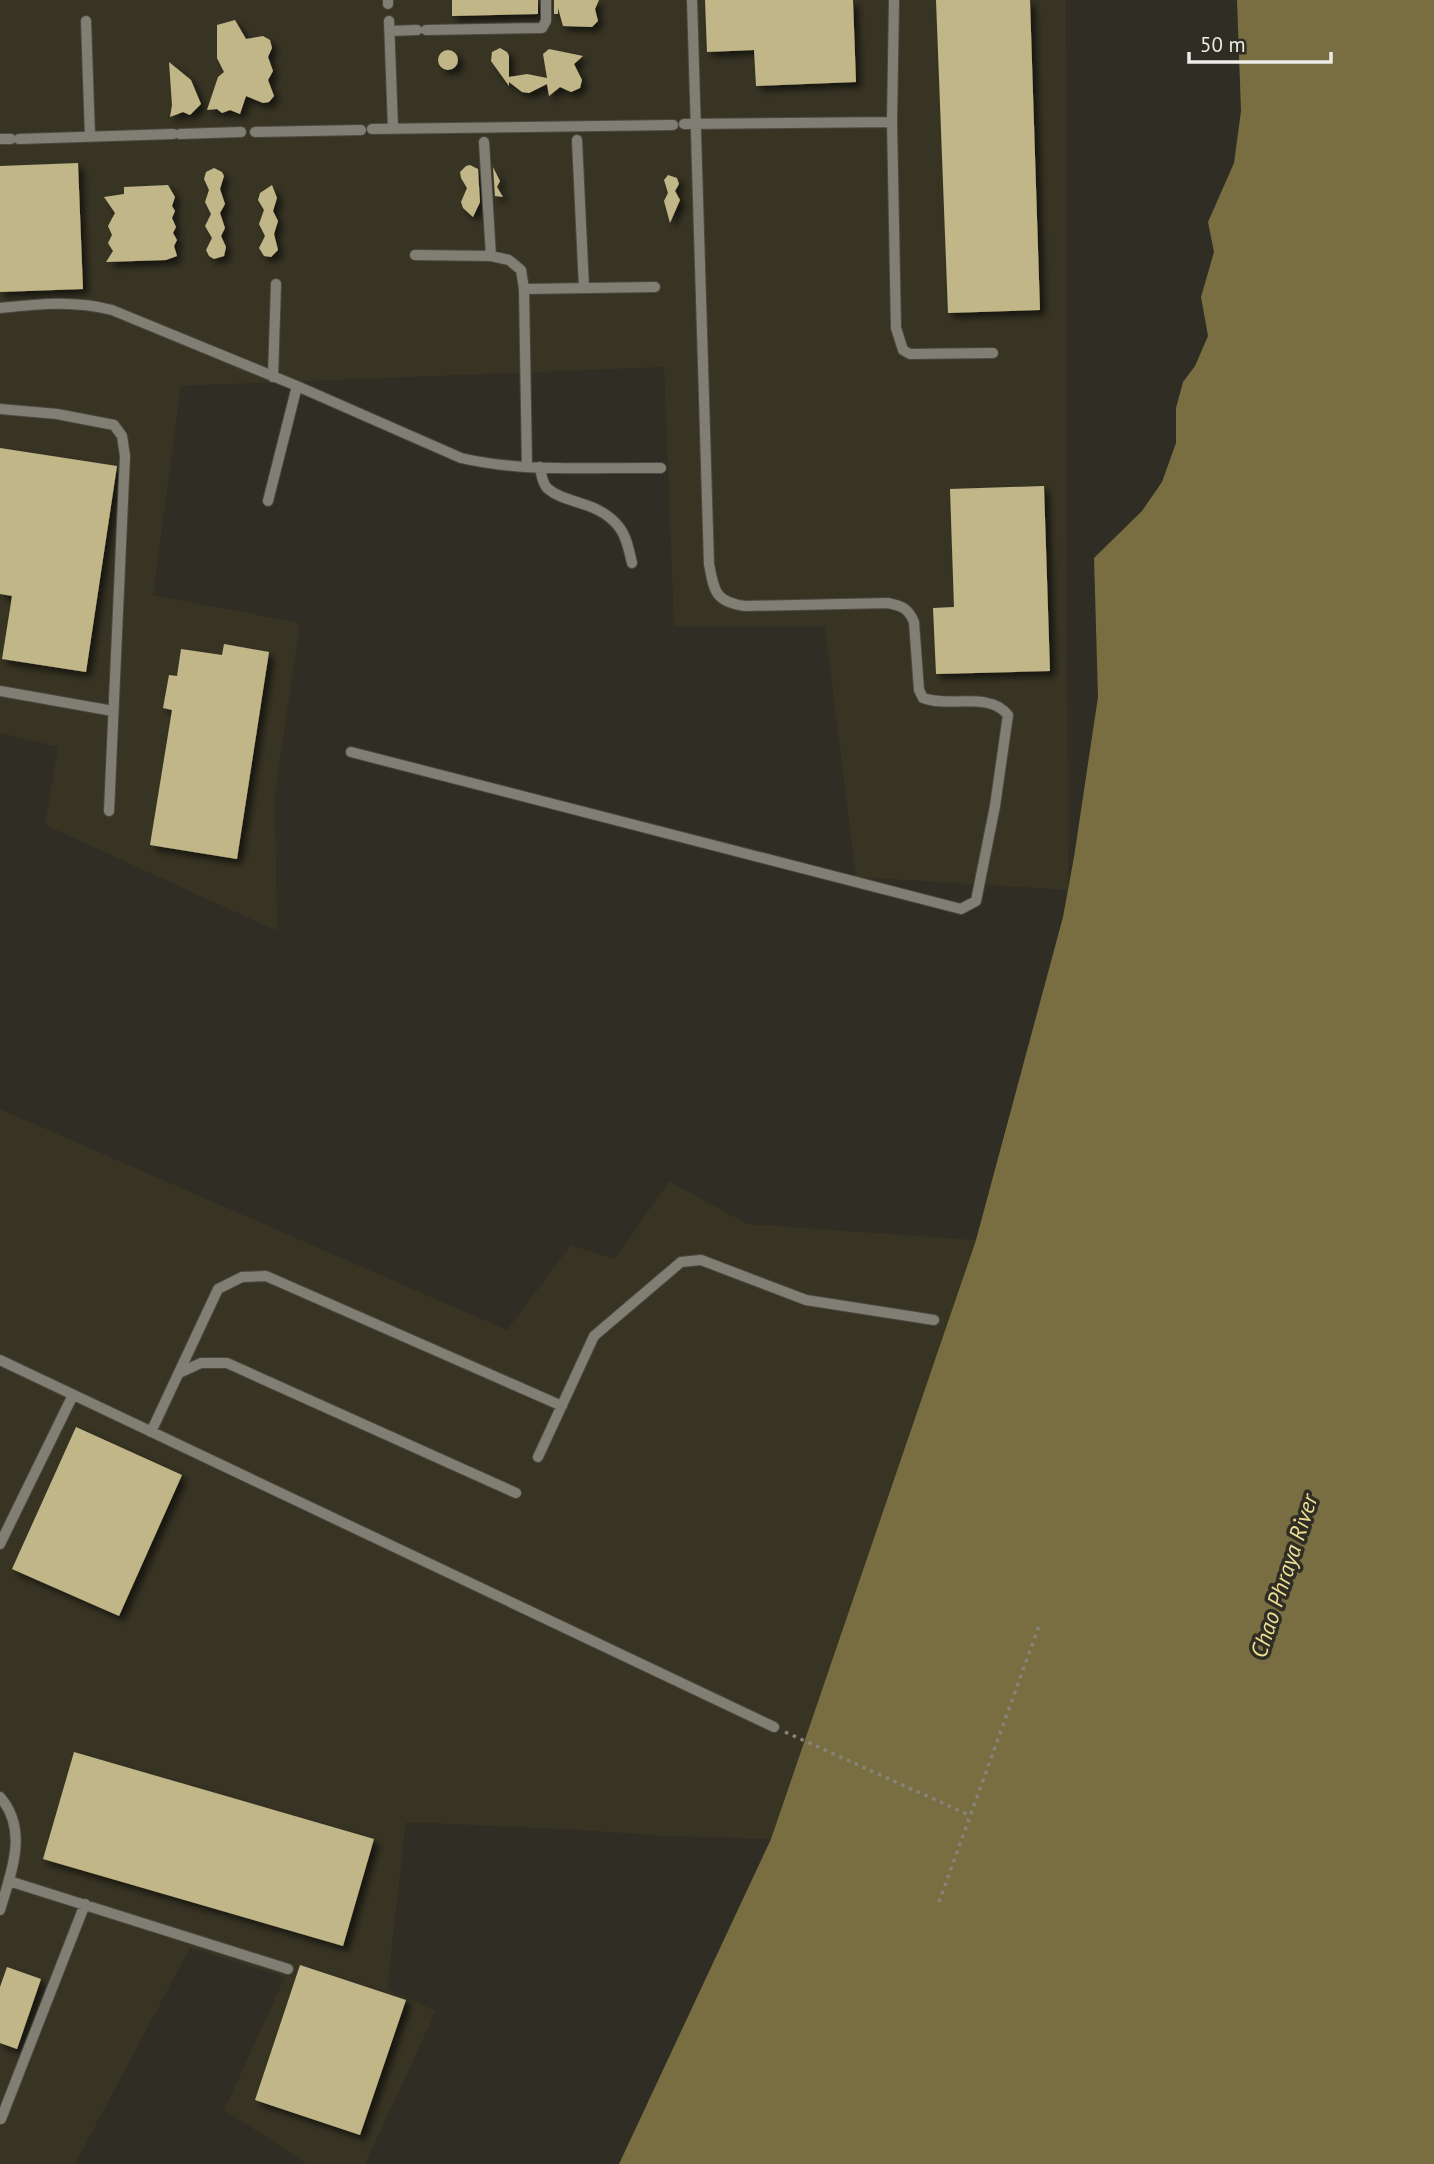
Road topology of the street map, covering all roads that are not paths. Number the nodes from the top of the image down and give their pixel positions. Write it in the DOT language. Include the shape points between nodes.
graph roads {
  1 [pos="546,0"];
  2 [pos="692,0"];
  3 [pos="894,0"];
  4 [pos="86,21"];
  5 [pos="892,122"];
  6 [pos="696,124"];
  7 [pos="393,128"];
  8 [pos="241,132"];
  9 [pos="255,132"];
  10 [pos="90,136"];
  11 [pos="10,139"];
  12 [pos="577,140"];
  13 [pos="484,142"];
  14 [pos="415,255"];
  15 [pos="491,256"];
  16 [pos="276,284"];
  17 [pos="656,287"];
  18 [pos="584,288"];
  19 [pos="524,289"];
  20 [pos="0,308"];
  21 [pos="993,353"];
  22 [pos="273,377"];
  23 [pos="297,386"];
  24 [pos="0,409"];
  25 [pos="527,467"];
  26 [pos="540,467"];
  27 [pos="661,468"];
  28 [pos="268,500"];
  29 [pos="632,563"];
  30 [pos="0,691"];
  31 [pos="113,711"];
  32 [pos="351,752"];
  33 [pos="108,811"];
  34 [pos="934,1320"];
  35 [pos="0,1360"];
  36 [pos="179,1373"];
  37 [pos="73,1395"];
  38 [pos="562,1406"];
  39 [pos="151,1432"];
  40 [pos="538,1457"];
  41 [pos="516,1493"];
  42 [pos="0,1544"];
  43 [pos="774,1727"];
  44 [pos="0,1797"];
  45 [pos="9,1881"];
  46 [pos="85,1905"];
  47 [pos="0,1910"];
  48 [pos="288,1969"];
  49 [pos="1,2119"];
  1 -- 7 [label="lane" via="542,28 421,30 389,26"];
  2 -- 6 [label="lane"];
  3 -- 5 [label="lane"];
  4 -- 10 [label="lane"];
  5 -- 6 [label="lane"];
  5 -- 21 [label="lane" via="899,343 911,354"];
  6 -- 7 [label="lane"];
  6 -- 32 [label="lane" via="713,589 730,604 745,606 902,606 914,622 923,698 989,703 1008,715 976,901 961,909"];
  7 -- 9 [label="lane"];
  8 -- 10 [label="lane"];
  10 -- 11 [label="lane"];
  12 -- 18 [label="lane"];
  13 -- 15 [label="lane"];
  14 -- 15 [label="lane"];
  15 -- 19 [label="lane" via="509,260 521,270"];
  16 -- 22 [label="lane"];
  17 -- 18 [label="lane"];
  18 -- 19 [label="lane"];
  19 -- 25 [label="lane"];
  20 -- 22 [label="lane" via="89,304"];
  22 -- 23 [label="lane"];
  23 -- 25 [label="lane" via="461,458"];
  23 -- 28 [label="lane"];
  24 -- 31 [label="lane" via="114,425 122,436 125,456"];
  25 -- 26 [label="lane"];
  26 -- 27 [label="lane"];
  26 -- 29 [label="lane" via="548,488 609,516 621,529"];
  30 -- 31 [label="lane"];
  31 -- 33 [label="lane"];
  34 -- 38 [label="lane" via="806,1300 701,1260 681,1262 594,1336"];
  35 -- 37 [label="lane"];
  36 -- 38 [label="lane" via="218,1289 242,1277 266,1276"];
  36 -- 39 [label="lane"];
  36 -- 41 [label="lane" via="201,1363 227,1363"];
  37 -- 39 [label="lane"];
  37 -- 42 [label="lane"];
  38 -- 40 [label="lane"];
  39 -- 43 [label="lane"];
  44 -- 45 [label="lane" via="16,1829"];
  45 -- 46 [label="lane"];
  45 -- 47 [label="lane"];
  46 -- 48 [label="lane"];
  46 -- 49 [label="lane"];
}
